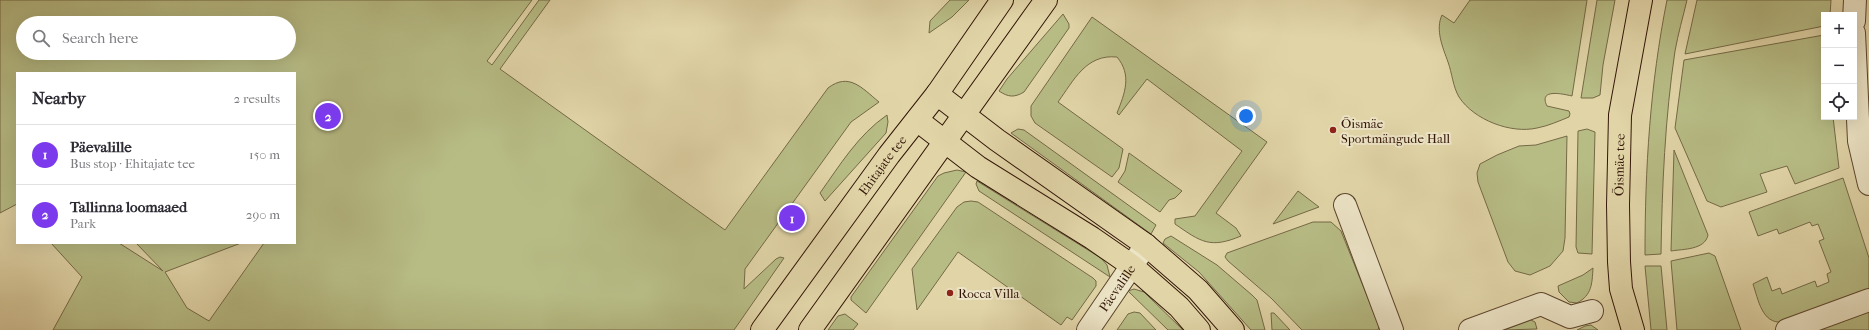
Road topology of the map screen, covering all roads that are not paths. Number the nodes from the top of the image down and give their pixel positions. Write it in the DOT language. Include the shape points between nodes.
graph roads {
  1 [pos="1002,0"];
  2 [pos="1046,0"];
  3 [pos="1641,0"];
  4 [pos="1855,0"];
  5 [pos="1854,12"];
  6 [pos="1855,48"];
  7 [pos="937,94"];
  8 [pos="963,115"];
  9 [pos="940,117"];
  10 [pos="917,120"];
  11 [pos="943,142"];
  12 [pos="1868,174"];
  13 [pos="1345,205"];
  14 [pos="1146,245"];
  15 [pos="1131,265"];
  16 [pos="1621,289"];
  17 [pos="1869,300"];
  18 [pos="1592,311"];
  19 [pos="762,330"];
  20 [pos="810,330"];
  21 [pos="1088,330"];
  22 [pos="1199,330"];
  23 [pos="1233,330"];
  24 [pos="1392,330"];
  25 [pos="1470,330"];
  26 [pos="1618,330"];
  27 [pos="1633,330"];
  28 [pos="1787,330"];
  1 -- 7 [label="main road, Ehitajate tee"];
  2 -- 8 [label="main road"];
  3 -- 16 [label="main road, Õismäe tee" via="1620,115 1618,205"];
  4 -- 5 [label="street"];
  6 -- 12 [label="street" via="1859,141"];
  7 -- 8 [label="main road"];
  7 -- 9 [label="main road"];
  7 -- 10 [label="main road, Ehitajate tee"];
  8 -- 9 [label="main road"];
  8 -- 11 [label="main road"];
  8 -- 14 [label="main road"];
  9 -- 10 [label="main road"];
  9 -- 11 [label="main road"];
  10 -- 11 [label="main road"];
  10 -- 19 [label="main road, Ehitajate tee"];
  11 -- 15 [label="main road"];
  11 -- 20 [label="main road"];
  13 -- 24 [label="street"];
  14 -- 15 [label="street, Päevalille"];
  14 -- 23 [label="main road" via="1198,290"];
  15 -- 21 [label="street, Päevalille"];
  15 -- 22 [label="main road" via="1179,307"];
  16 -- 26 [label="main road"];
  16 -- 27 [label="main road, Õismäe tee"];
  17 -- 28 [label="street"];
  18 -- 25 [label="street" via="1570,317 1541,304"];
}
